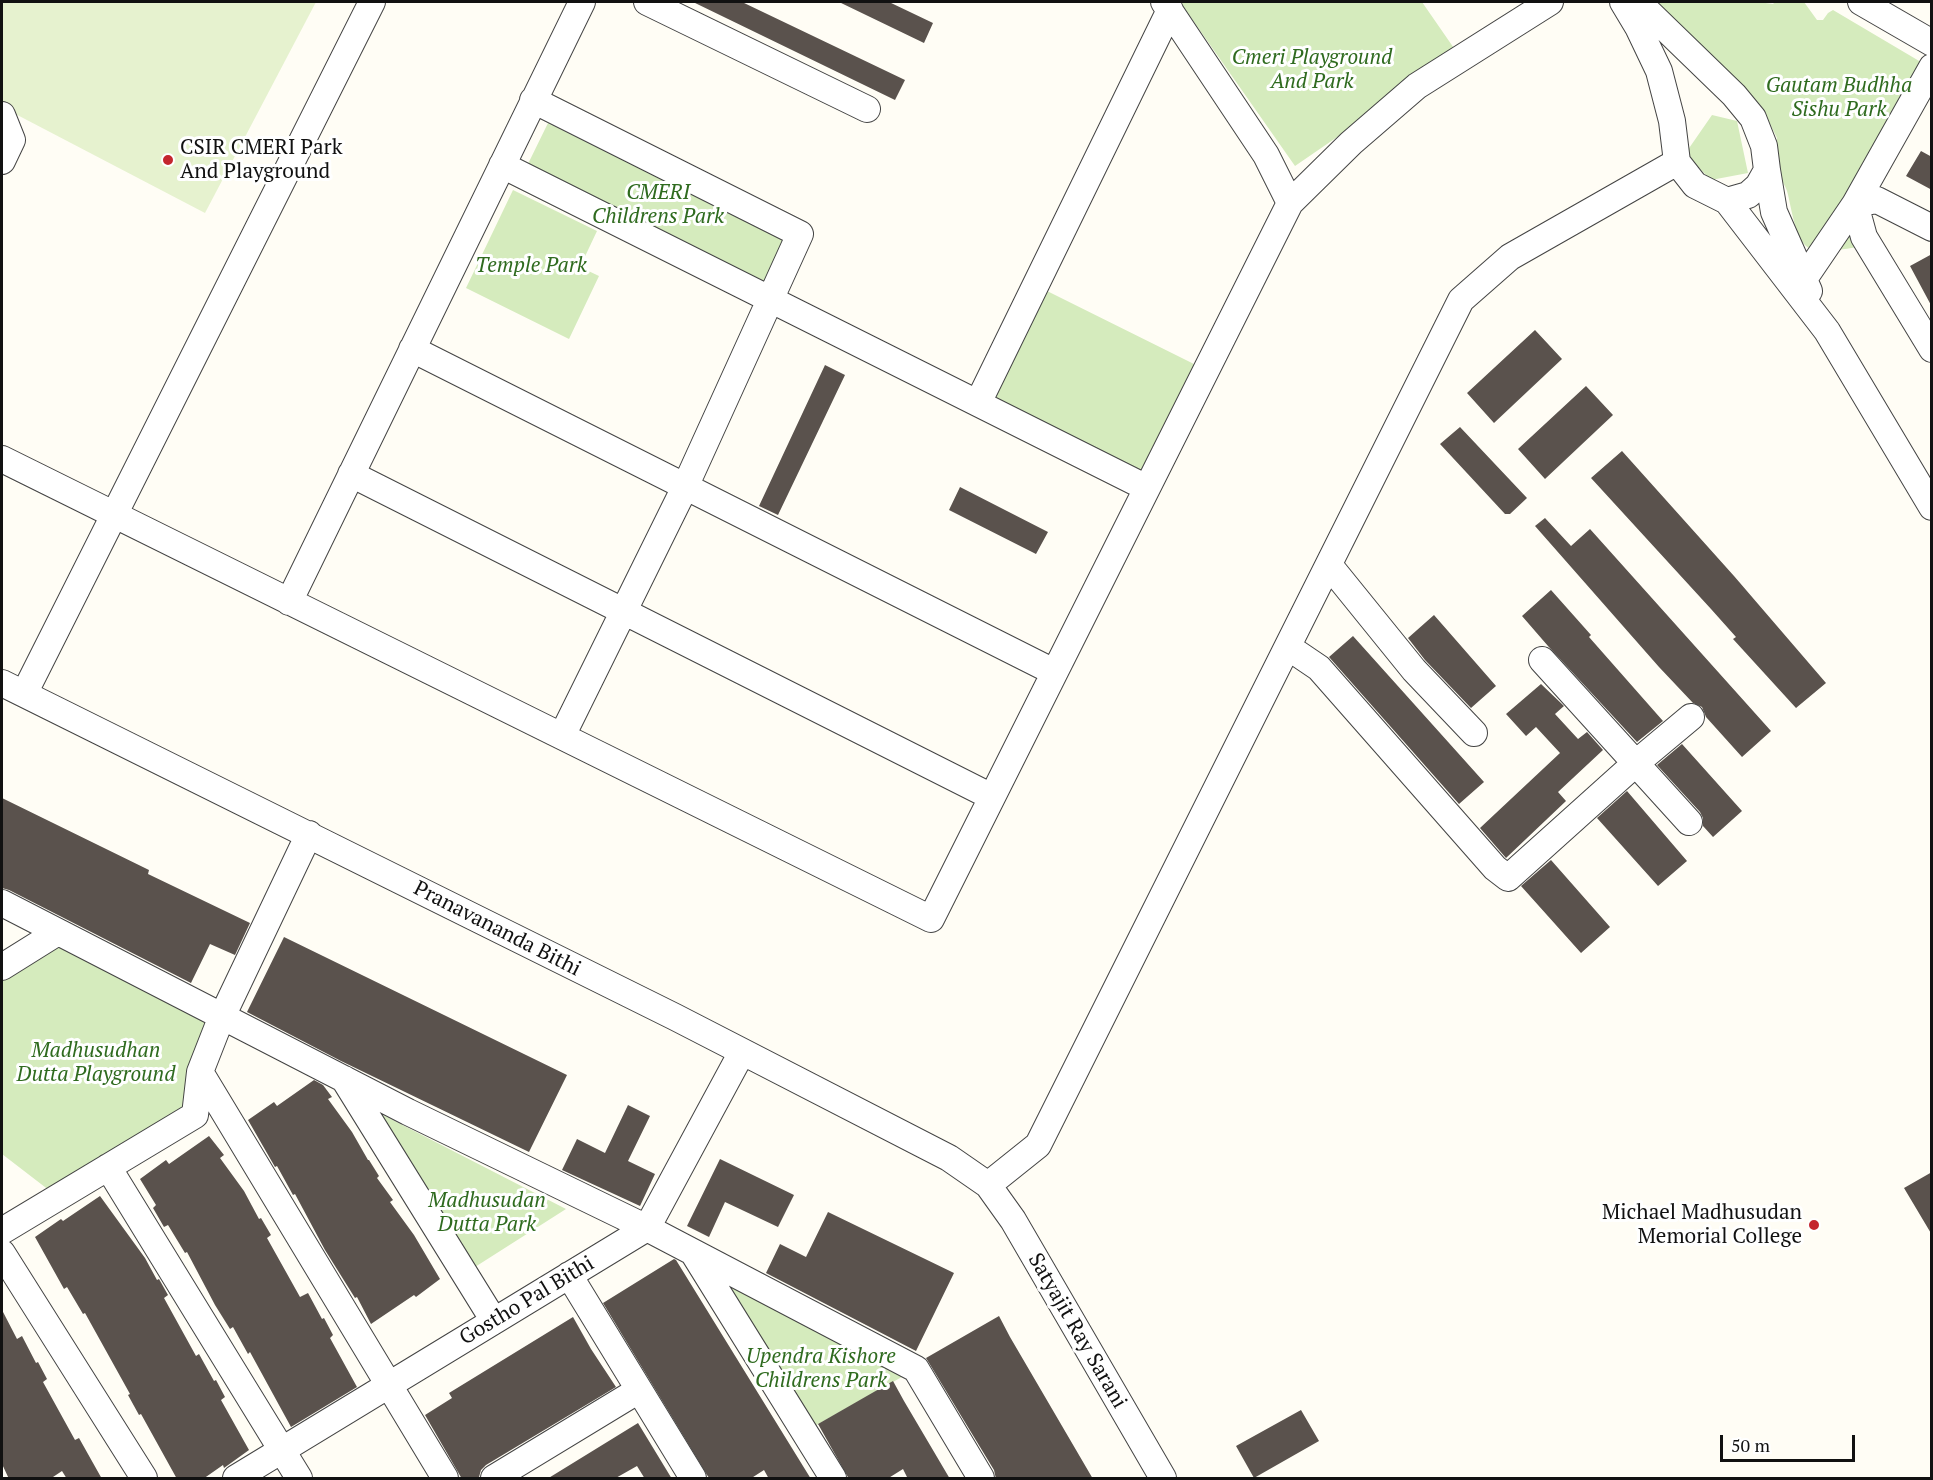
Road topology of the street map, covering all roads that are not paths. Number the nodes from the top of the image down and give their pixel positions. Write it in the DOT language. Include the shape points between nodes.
graph roads {
  1 [pos="372,2"];
  2 [pos="582,2"];
  3 [pos="647,2"];
  4 [pos="1551,2"];
  5 [pos="1623,2"];
  6 [pos="1638,2"];
  7 [pos="1861,2"];
  8 [pos="1167,6"];
  9 [pos="1932,43"];
  10 [pos="1932,67"];
  11 [pos="533,100"];
  12 [pos="867,109"];
  13 [pos="2,115"];
  14 [pos="2,160"];
  15 [pos="1677,162"];
  16 [pos="502,165"];
  17 [pos="1767,170"];
  18 [pos="1727,201"];
  19 [pos="1290,203"];
  20 [pos="1855,204"];
  21 [pos="1932,228"];
  22 [pos="1804,279"];
  23 [pos="770,299"];
  24 [pos="1827,331"];
  25 [pos="412,349"];
  26 [pos="1932,349"];
  27 [pos="978,403"];
  28 [pos="2,459"];
  29 [pos="351,474"];
  30 [pos="685,487"];
  31 [pos="1147,488"];
  32 [pos="1932,507"];
  33 [pos="114,515"];
  34 [pos="1329,565"];
  35 [pos="289,602"];
  36 [pos="623,610"];
  37 [pos="1288,647"];
  38 [pos="1542,660"];
  39 [pos="1054,672"];
  40 [pos="2,683"];
  41 [pos="24,694"];
  42 [pos="1691,717"];
  43 [pos="1474,733"];
  44 [pos="562,736"];
  45 [pos="1636,763"];
  46 [pos="992,797"];
  47 [pos="1689,822"];
  48 [pos="309,834"];
  49 [pos="2,903"];
  50 [pos="58,932"];
  51 [pos="2,967"];
  52 [pos="222,1016"];
  53 [pos="742,1052"];
  54 [pos="200,1072"];
  55 [pos="344,1079"];
  56 [pos="108,1167"];
  57 [pos="988,1185"];
  58 [pos="647,1228"];
  59 [pos="2,1231"];
  60 [pos="2,1253"];
  61 [pos="694,1253"];
  62 [pos="569,1275"];
  63 [pos="494,1322"];
  64 [pos="389,1385"];
  65 [pos="639,1390"];
  66 [pos="282,1450"];
  67 [pos="1158,1477"];
  68 [pos="144,1479"];
  69 [pos="236,1479"];
  70 [pos="299,1479"];
  71 [pos="445,1479"];
  72 [pos="494,1479"];
  73 [pos="693,1479"];
  74 [pos="832,1479"];
  75 [pos="981,1479"];
  1 -- 33 [label="street"];
  2 -- 11 [label="street"];
  3 -- 12 [label="street"];
  4 -- 19 [label="street" via="1417,86"];
  5 -- 15 [label="street" via="1659,71 1672,121"];
  6 -- 17 [label="street" via="1753,118 1764,146"];
  7 -- 9 [label="street"];
  8 -- 19 [label="street" via="1266,155"];
  8 -- 27 [label="street"];
  10 -- 20 [label="street"];
  11 -- 16 [label="street"];
  11 -- 23 [label="street" via="800,234"];
  13 -- 14 [label="street" via="12,140"];
  15 -- 18 [label="street" via="1695,185"];
  15 -- 34 [label="street" via="1510,257 1461,300"];
  16 -- 23 [label="street"];
  16 -- 25 [label="street"];
  17 -- 18 [label="street" via="1748,195"];
  17 -- 22 [label="street" via="1774,212"];
  18 -- 24 [label="street"];
  19 -- 31 [label="street"];
  20 -- 21 [label="street" via="1877,200"];
  20 -- 22 [label="street"];
  20 -- 26 [label="street" via="1864,237"];
  22 -- 24 [label="street"];
  23 -- 27 [label="street"];
  23 -- 30 [label="street"];
  24 -- 32 [label="street"];
  25 -- 29 [label="street"];
  25 -- 30 [label="street"];
  27 -- 31 [label="street"];
  28 -- 33 [label="street"];
  29 -- 35 [label="street"];
  29 -- 36 [label="street"];
  30 -- 36 [label="street"];
  30 -- 39 [label="street"];
  31 -- 39 [label="street"];
  33 -- 35 [label="street"];
  33 -- 41 [label="street"];
  34 -- 37 [label="street"];
  34 -- 43 [label="street" via="1414,670"];
  35 -- 44 [label="street"];
  36 -- 44 [label="street"];
  36 -- 46 [label="street"];
  37 -- 45 [label="street" via="1318,668 1508,878"];
  37 -- 57 [label="street" via="1038,1145"];
  38 -- 45 [label="street"];
  39 -- 46 [label="street"];
  40 -- 41 [label="street, Pranavananda Bithi"];
  41 -- 48 [label="street, Pranavananda Bithi"];
  42 -- 45 [label="street"];
  44 -- 46 [label="street" via="931,919"];
  45 -- 47 [label="street"];
  48 -- 52 [label="street"];
  48 -- 53 [label="street, Pranavananda Bithi"];
  49 -- 50 [label="street"];
  50 -- 51 [label="street"];
  50 -- 52 [label="street"];
  52 -- 54 [label="street"];
  52 -- 55 [label="street"];
  53 -- 57 [label="street, Pranavananda Bithi" via="949,1158"];
  53 -- 58 [label="street"];
  54 -- 56 [label="street" via="195,1115"];
  54 -- 64 [label="street"];
  55 -- 58 [label="street"];
  55 -- 63 [label="street"];
  56 -- 59 [label="street"];
  56 -- 66 [label="street"];
  57 -- 67 [label="street, Satyajit Ray Sarani" via="1013,1220"];
  58 -- 61 [label="street"];
  58 -- 62 [label="street, Gostho Pal Bithi"];
  60 -- 68 [label="street"];
  61 -- 74 [label="street"];
  61 -- 75 [label="street" via="916,1369"];
  62 -- 63 [label="street, Gostho Pal Bithi"];
  62 -- 65 [label="street"];
  63 -- 64 [label="street, Gostho Pal Bithi"];
  64 -- 66 [label="street, Gostho Pal Bithi"];
  64 -- 71 [label="street"];
  65 -- 72 [label="street"];
  65 -- 73 [label="street"];
  66 -- 69 [label="street, Gostho Pal Bithi"];
  66 -- 70 [label="street"];
}
